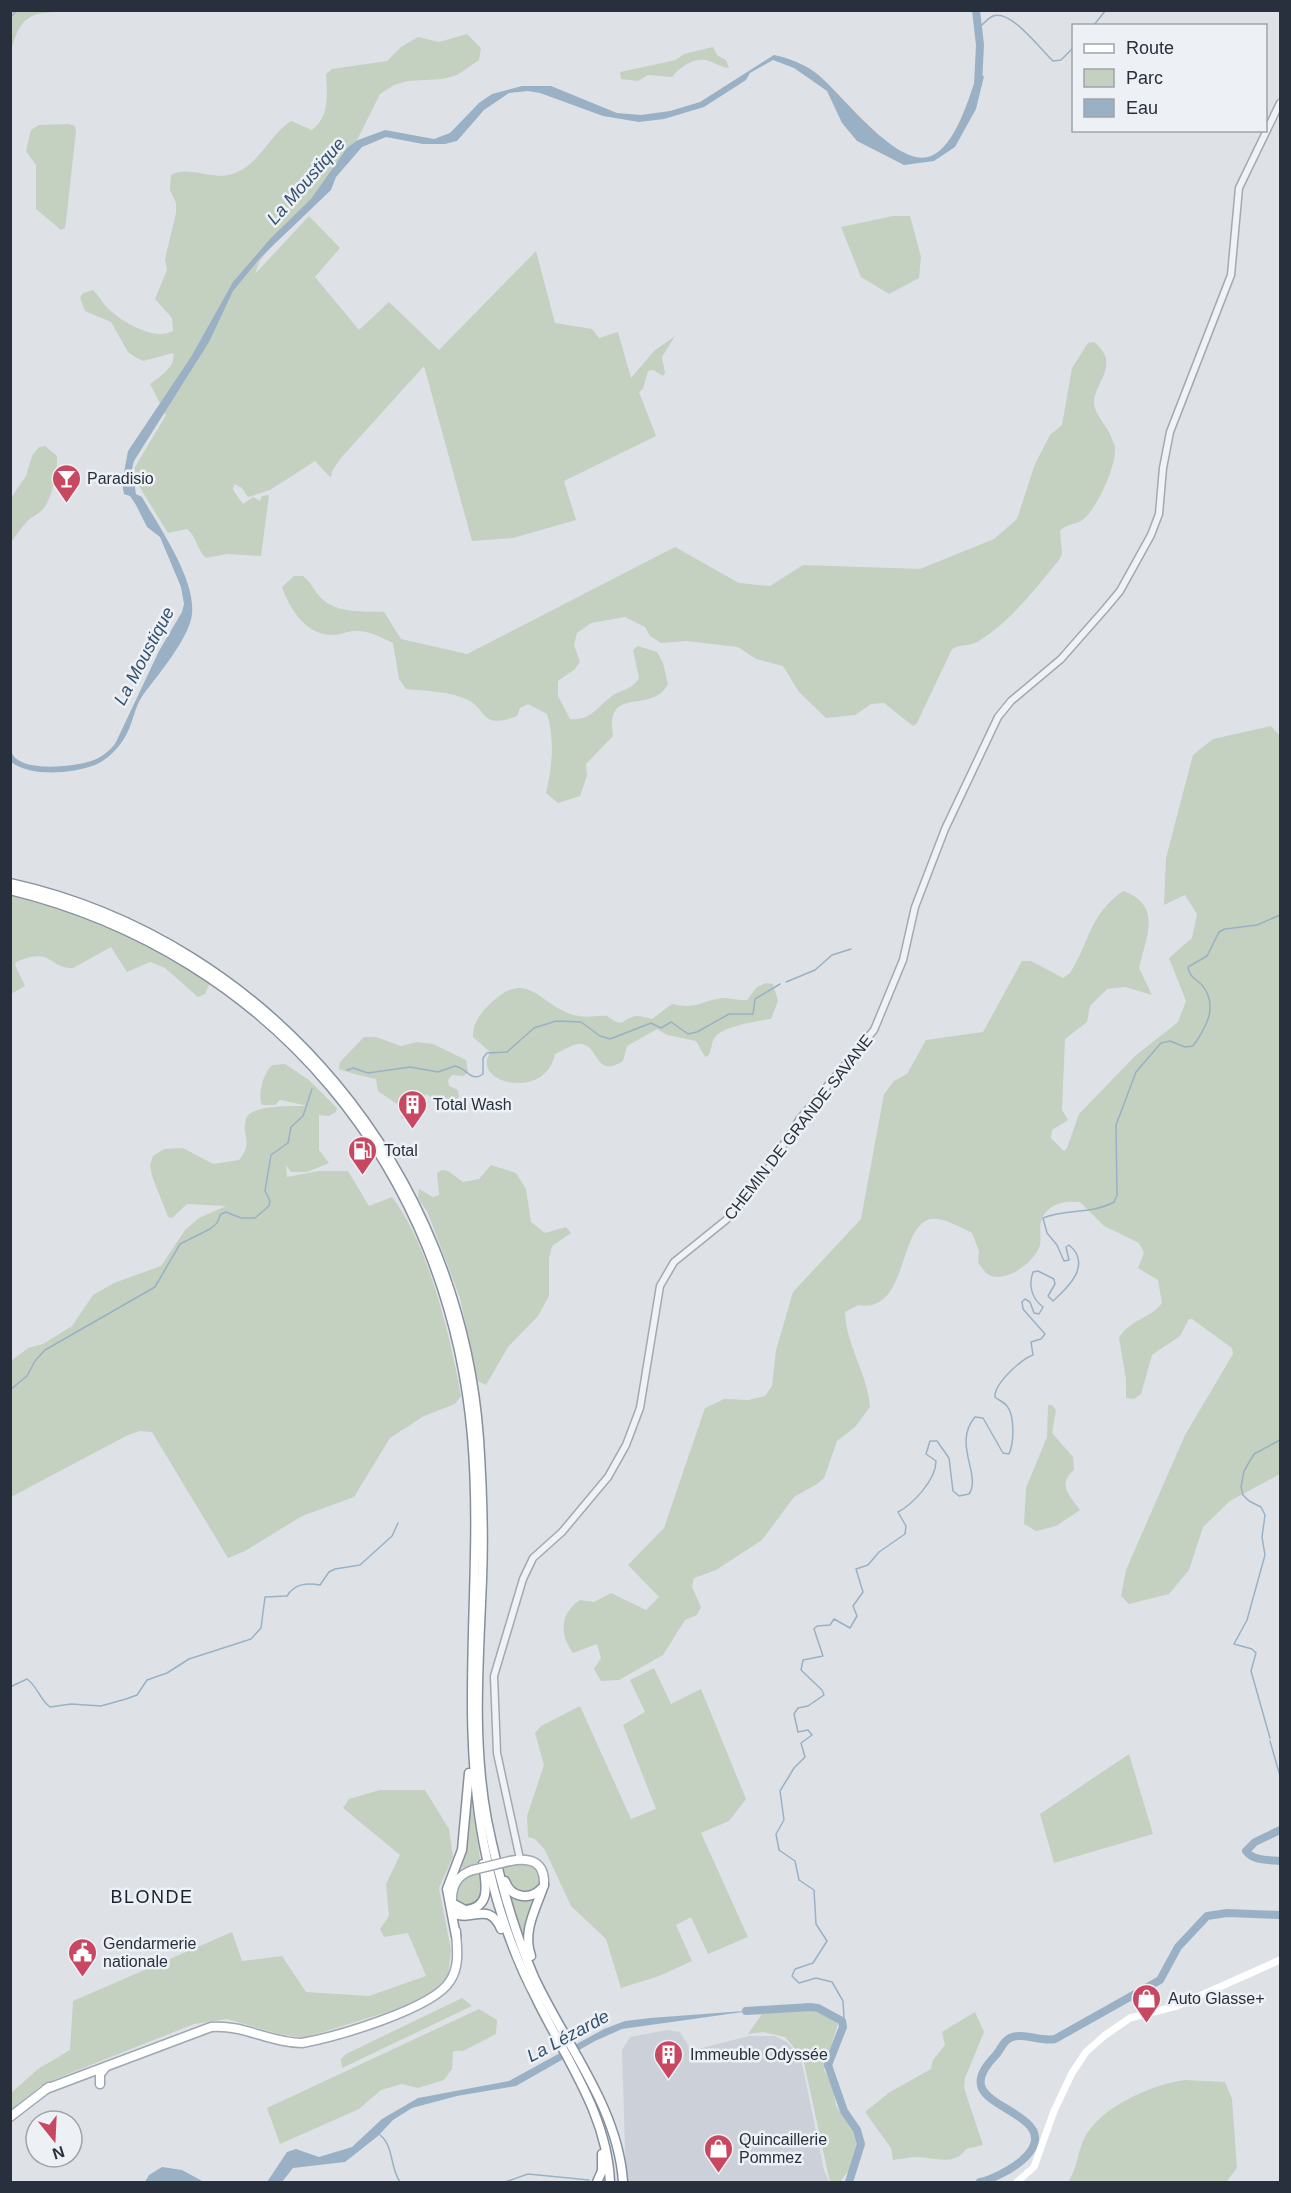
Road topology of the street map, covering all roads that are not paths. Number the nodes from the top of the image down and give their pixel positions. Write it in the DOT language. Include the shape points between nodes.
graph roads {
  1 [pos="1281,103"];
  2 [pos="1267,131"];
  3 [pos="1267,132"];
  4 [pos="10,883"];
  5 [pos="10,890"];
  6 [pos="472,1746"];
  7 [pos="478,1813"];
  8 [pos="487,1818"];
  9 [pos="515,1860"];
  10 [pos="544,1885"];
  11 [pos="452,1903"];
  12 [pos="454,1913"];
  13 [pos="464,1916"];
  14 [pos="456,1933"];
  15 [pos="1281,1960"];
  16 [pos="538,2003"];
  17 [pos="554,2016"];
  18 [pos="186,2034"];
  19 [pos="562,2038"];
  20 [pos="106,2067"];
  21 [pos="100,2084"];
  22 [pos="46,2089"];
  23 [pos="599,2109"];
  24 [pos="10,2117"];
  25 [pos="597,2182"];
  26 [pos="610,2182"];
  27 [pos="618,2182"];
  28 [pos="623,2182"];
  29 [pos="1017,2182"];
  1 -- 2 [label="street, CHEMIN DE GRANDE SAVANE"];
  3 -- 9 [label="street, CHEMIN DE GRANDE SAVANE" via="1239,188 1231,275 1165,446 1159,514 1151,535 1106,609 998,717 945,829 915,907 903,960 874,1030 799,1120 743,1201 674,1262 660,1286 640,1408 626,1445 608,1478 528,1566 494,1676 497,1753"];
  4 -- 8 [label="main road" via="54,894 132,924 178,948 242,991 299,1042 345,1094 374,1134 417,1209 455,1305 477,1416 482,1565 477,1720"];
  5 -- 6 [label="main road" via="130,930 199,969 237,996 318,1072 357,1122 399,1189 426,1244 445,1296 468,1398 475,1566"];
  6 -- 7 [label="main road"];
  6 -- 14 [label="main road" via="462,1850 447,1889"];
  7 -- 11 [label="main road" via="485,1897 472,1910 461,1910"];
  7 -- 16 [label="main road" via="495,1894"];
  8 -- 10 [label="main road" via="511,1892 532,1895"];
  8 -- 17 [label="main road" via="513,1923"];
  9 -- 10 [label="main road" via="531,1859 539,1865"];
  9 -- 11 [label="main road, bridge" via="473,1870 457,1880"];
  10 -- 17 [label="main road" via="528,1928 528,1944"];
  11 -- 12 [label="main road"];
  12 -- 13 [label="main road"];
  12 -- 14 [label="main road"];
  13 -- 14 [label="main road"];
  13 -- 16 [label="main road" via="484,1913 498,1920 527,1989"];
  14 -- 18 [label="main road" via="457,1965 450,1981 436,1996 417,2007 302,2043 234,2027 211,2027"];
  15 -- 29 [label="main road" via="1177,2006 1131,2018 1104,2036 1086,2052 1072,2073 1035,2168"];
  16 -- 19 [label="main road"];
  17 -- 19 [label="main road"];
  18 -- 20 [label="main road"];
  18 -- 22 [label="main road" via="58,2080"];
  19 -- 23 [label="main road"];
  20 -- 21 [label="main road" via="100,2074"];
  20 -- 22 [label="main road"];
  22 -- 24 [label="main road"];
  23 -- 25 [label="main road" via="603,2157"];
  23 -- 26 [label="main road"];
  23 -- 27 [label="main road" via="612,2138"];
  23 -- 28 [label="main road" via="616,2140"];
}
